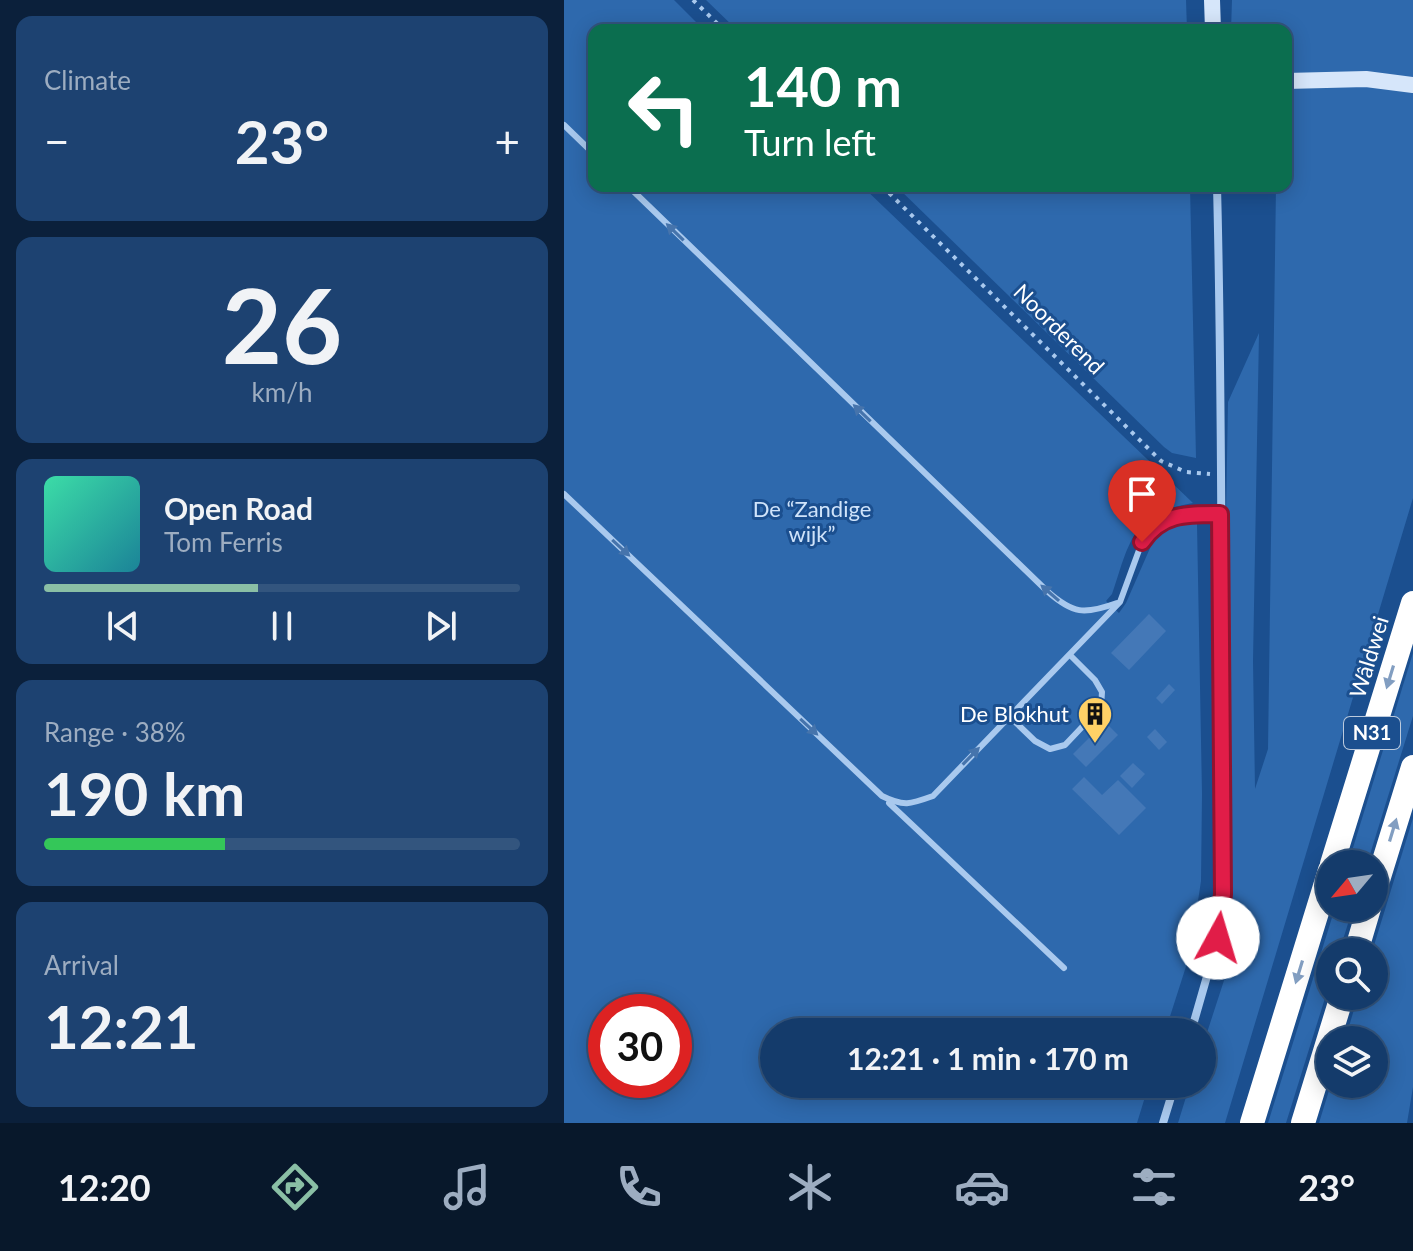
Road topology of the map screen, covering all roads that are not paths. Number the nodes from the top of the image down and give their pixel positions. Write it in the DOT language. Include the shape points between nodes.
graph roads {
  1 [pos="1212,0"];
  2 [pos="1213,24"];
  3 [pos="1292,81"];
  4 [pos="1413,85"];
  5 [pos="566,129"];
  6 [pos="588,149"];
  7 [pos="634,192"];
  8 [pos="1217,192"];
  9 [pos="564,494"];
  10 [pos="1220,514"];
  11 [pos="1120,602"];
  12 [pos="1413,603"];
  13 [pos="1070,655"];
  14 [pos="1010,717"];
  15 [pos="1413,767"];
  16 [pos="882,796"];
  17 [pos="1336,850"];
  18 [pos="1387,850"];
  19 [pos="1316,915"];
  20 [pos="1064,968"];
  21 [pos="1338,1010"];
  22 [pos="1195,1018"];
  23 [pos="1171,1098"];
  24 [pos="1163,1123"];
  25 [pos="1252,1123"];
  26 [pos="1303,1123"];
  1 -- 2 [label="street"];
  3 -- 4 [label="street" via="1366,79"];
  5 -- 6 [label="lane"];
  11 -- 7 [label="lane, one-way" via="1093,612 1066,607 1056,599"];
  8 -- 10 [label="street"];
  9 -- 16 [label="lane, one-way"];
  10 -- 11 [label="lane" via="1164,520 1151,528"];
  10 -- 22 [label="street" via="1223,894 1218,938"];
  11 -- 13 [label="lane"];
  12 -- 17 [label="highway, Wâldwei / N31, one-way"];
  13 -- 14 [label="lane"];
  13 -- 14 [label="lane" via="1102,692 1101,707 1065,745 1050,749"];
  16 -- 14 [label="lane, one-way" via="898,804 933,796"];
  18 -- 15 [label="highway, N31, one-way"];
  16 -- 20 [label="lane"];
  19 -- 25 [label="highway, one-way"];
  21 -- 26 [label="highway"];
  23 -- 24 [label="street"];
}
